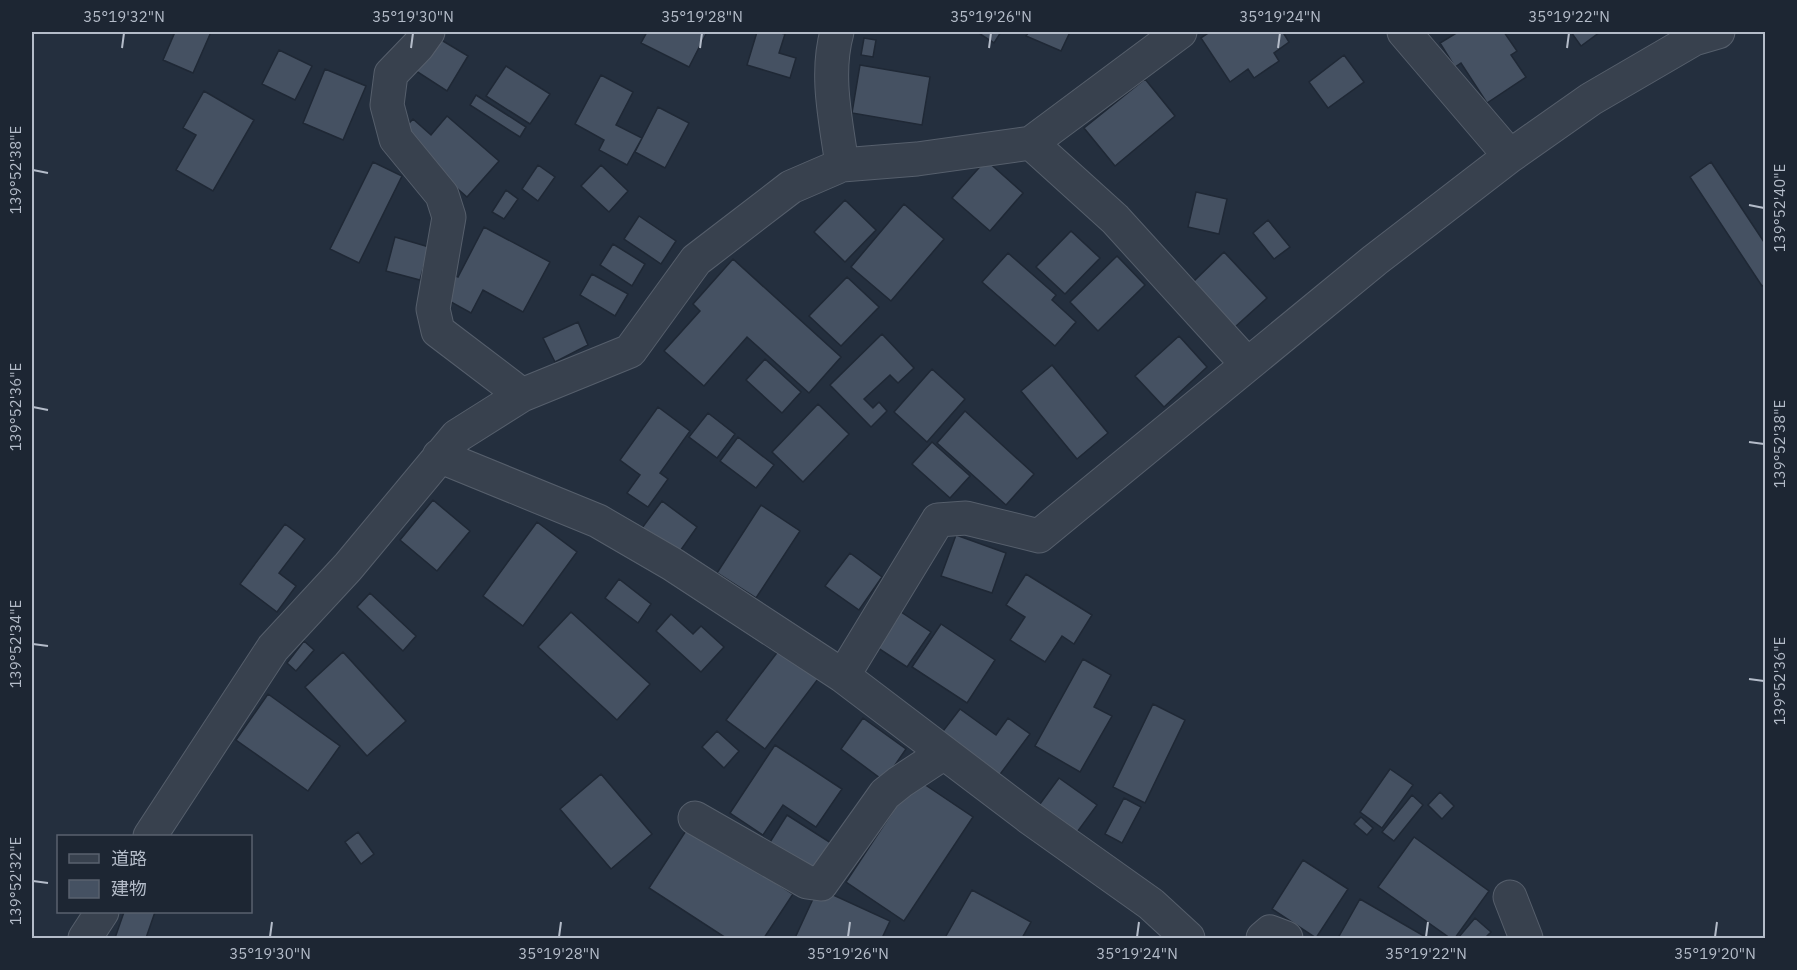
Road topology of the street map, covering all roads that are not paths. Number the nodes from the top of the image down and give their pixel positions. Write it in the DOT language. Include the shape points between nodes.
graph roads {
  1 [pos="428,32"];
  2 [pos="834,32"];
  3 [pos="1180,32"];
  4 [pos="1404,32"];
  5 [pos="1718,32"];
  6 [pos="1031,143"];
  7 [pos="1509,156"];
  8 [pos="842,165"];
  9 [pos="1247,364"];
  10 [pos="522,394"];
  11 [pos="439,456"];
  12 [pos="843,676"];
  13 [pos="944,753"];
  14 [pos="695,818"];
  15 [pos="151,835"];
  16 [pos="1510,897"];
  17 [pos="101,913"];
  18 [pos="85,939"];
  19 [pos="1188,939"];
  20 [pos="1263,939"];
  21 [pos="1286,939"];
  22 [pos="1526,939"];
  1 -- 10 [label="street" via="391,74 387,105 396,139 442,195 448,217 433,309 438,331"];
  2 -- 8 [label="street" via="832,97"];
  3 -- 6 [label="street"];
  4 -- 7 [label="street"];
  5 -- 7 [label="street" via="1694,39 1591,99"];
  6 -- 8 [label="street"];
  6 -- 9 [label="street" via="1114,219"];
  7 -- 9 [label="street"];
  8 -- 10 [label="street" via="791,187 696,260 630,351"];
  9 -- 12 [label="street" via="1039,536 966,518 938,520"];
  10 -- 11 [label="street" via="458,436"];
  11 -- 12 [label="street" via="598,521 672,564"];
  11 -- 15 [label="street" via="348,567 273,648"];
  12 -- 13 [label="street"];
  13 -- 14 [label="street" via="885,794 822,884 807,882"];
  13 -- 19 [label="street" via="1151,904"];
  16 -- 22 [label="street"];
  17 -- 18 [label="street"];
  20 -- 21 [label="street" via="1270,932"];
}
